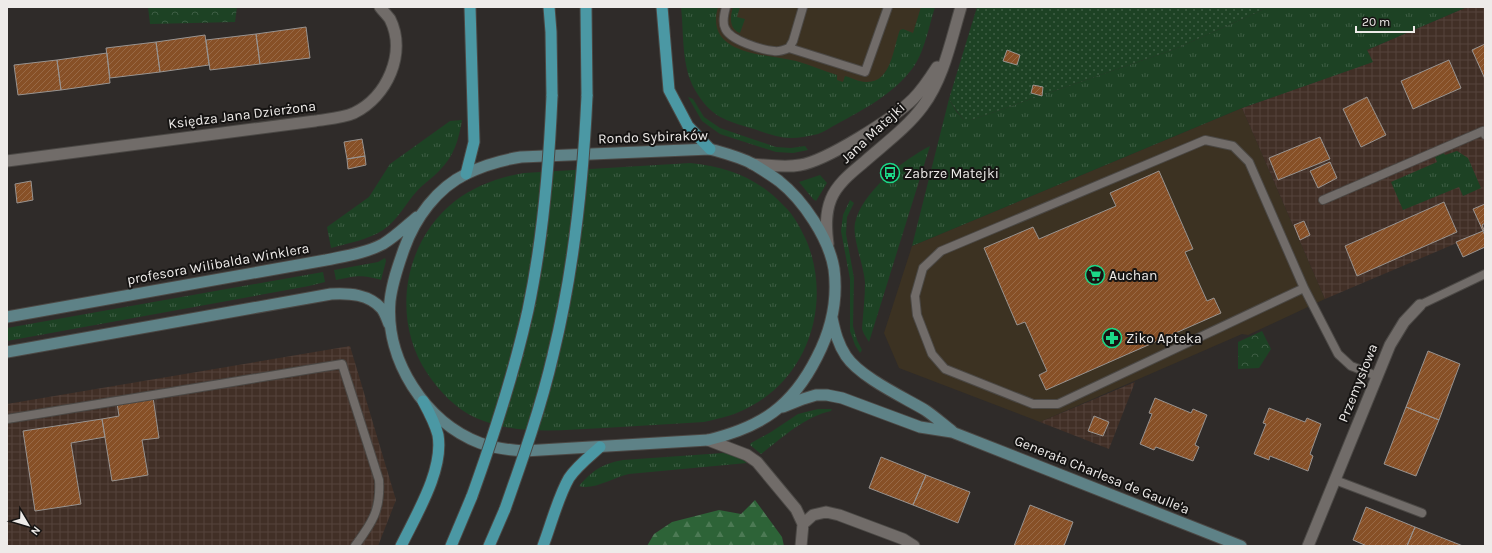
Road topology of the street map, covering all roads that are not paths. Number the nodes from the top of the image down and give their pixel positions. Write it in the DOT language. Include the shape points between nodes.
graph roads {
  1 [pos="380,7"];
  2 [pos="470,7"];
  3 [pos="549,7"];
  4 [pos="586,7"];
  5 [pos="662,7"];
  6 [pos="726,7"];
  7 [pos="804,7"];
  8 [pos="888,7"];
  9 [pos="961,7"];
  10 [pos="951,40"];
  11 [pos="789,48"];
  12 [pos="1485,135"];
  13 [pos="710,149"];
  14 [pos="7,161"];
  15 [pos="752,164"];
  16 [pos="466,174"];
  17 [pos="1323,200"];
  18 [pos="422,213"];
  19 [pos="828,248"];
  20 [pos="1485,274"];
  21 [pos="1304,288"];
  22 [pos="1420,305"];
  23 [pos="7,317"];
  24 [pos="832,318"];
  25 [pos="392,330"];
  26 [pos="7,352"];
  27 [pos="1377,376"];
  28 [pos="423,401"];
  29 [pos="779,409"];
  30 [pos="7,419"];
  31 [pos="952,432"];
  32 [pos="708,440"];
  33 [pos="600,447"];
  34 [pos="1335,480"];
  35 [pos="1422,513"];
  36 [pos="803,524"];
  37 [pos="902,543"];
  38 [pos="1223,543"];
  39 [pos="355,546"];
  40 [pos="401,546"];
  41 [pos="451,546"];
  42 [pos="489,546"];
  43 [pos="543,546"];
  44 [pos="801,546"];
  45 [pos="914,546"];
  46 [pos="1241,546"];
  47 [pos="1308,546"];
  1 -- 14 [label="street, Księdza Jana Dzierżona" via="389,18 393,29 396,54 390,74 379,92 368,104 353,113 315,121"];
  2 -- 16 [label="main road" via="474,142"];
  3 -- 41 [label="main road, bridge" via="552,96 547,184 538,254 528,309 506,396 472,496"];
  4 -- 42 [label="main road, bridge" via="587,96 581,191 563,311 540,403 520,466"];
  5 -- 13 [label="main road" via="670,90 688,126"];
  6 -- 11 [label="lane" via="725,29 738,41 774,51"];
  7 -- 11 [label="lane"];
  8 -- 11 [label="lane" via="866,72"];
  9 -- 10 [label="street, Jana Matejki"];
  10 -- 15 [label="street, Jana Matejki" via="942,59 913,99 846,144 802,165 783,167"];
  10 -- 19 [label="street, Jana Matejki" via="938,79 923,106 840,184 831,198 827,212"];
  12 -- 17 [label="lane" via="1483,130"];
  13 -- 15 [label="main road, Rondo Sybiraków"];
  13 -- 16 [label="main road, Rondo Sybiraków" via="521,157 502,160"];
  15 -- 19 [label="main road, Rondo Sybiraków" via="793,194 818,228"];
  16 -- 18 [label="main road, Rondo Sybiraków" via="441,192"];
  18 -- 23 [label="main road, profesora Wilibalda Winklera" via="382,244 356,253"];
  18 -- 25 [label="main road, Rondo Sybiraków" via="407,241 393,283 390,302"];
  19 -- 24 [label="main road, Rondo Sybiraków" via="834,269"];
  20 -- 22 [label="lane, Przemysłowa"];
  21 -- 21 [label="lane" via="1249,162 1233,146 1205,140 941,251 923,268 915,296 916,315 932,354 945,369 1033,404 1058,404"];
  21 -- 27 [label="lane" via="1338,354 1351,366"];
  22 -- 27 [label="street, Przemysłowa" via="1404,322 1390,345"];
  24 -- 29 [label="main road, Rondo Sybiraków" via="812,368 797,390"];
  24 -- 31 [label="main road, Generała Charlesa de Gaulle'a" via="846,357 857,368 926,411"];
  25 -- 26 [label="main road" via="382,309 370,300 344,293"];
  25 -- 28 [label="main road, Rondo Sybiraków" via="401,363"];
  27 -- 34 [label="street, Przemysłowa"];
  28 -- 33 [label="main road, Rondo Sybiraków" via="444,422 461,434 480,443 503,449 524,451"];
  28 -- 40 [label="main road" via="437,433 439,458 423,501"];
  29 -- 31 [label="main road, Generała Charlesa de Gaulle'a" via="803,399 827,394 920,427"];
  29 -- 32 [label="main road, Rondo Sybiraków" via="750,427"];
  30 -- 39 [label="lane" via="342,364 379,480 380,496 376,513"];
  31 -- 38 [label="main road, Generała Charlesa de Gaulle'a"];
  32 -- 33 [label="main road, Rondo Sybiraków"];
  32 -- 36 [label="street" via="747,455 757,462 796,509"];
  33 -- 43 [label="main road" via="569,478"];
  34 -- 35 [label="lane"];
  34 -- 47 [label="street, Przemysłowa"];
  36 -- 37 [label="street" via="812,515 826,512 839,515"];
  36 -- 44 [label="street"];
  37 -- 45 [label="street"];
  38 -- 46 [label="main road, Generała Charlesa de Gaulle'a"];
}
